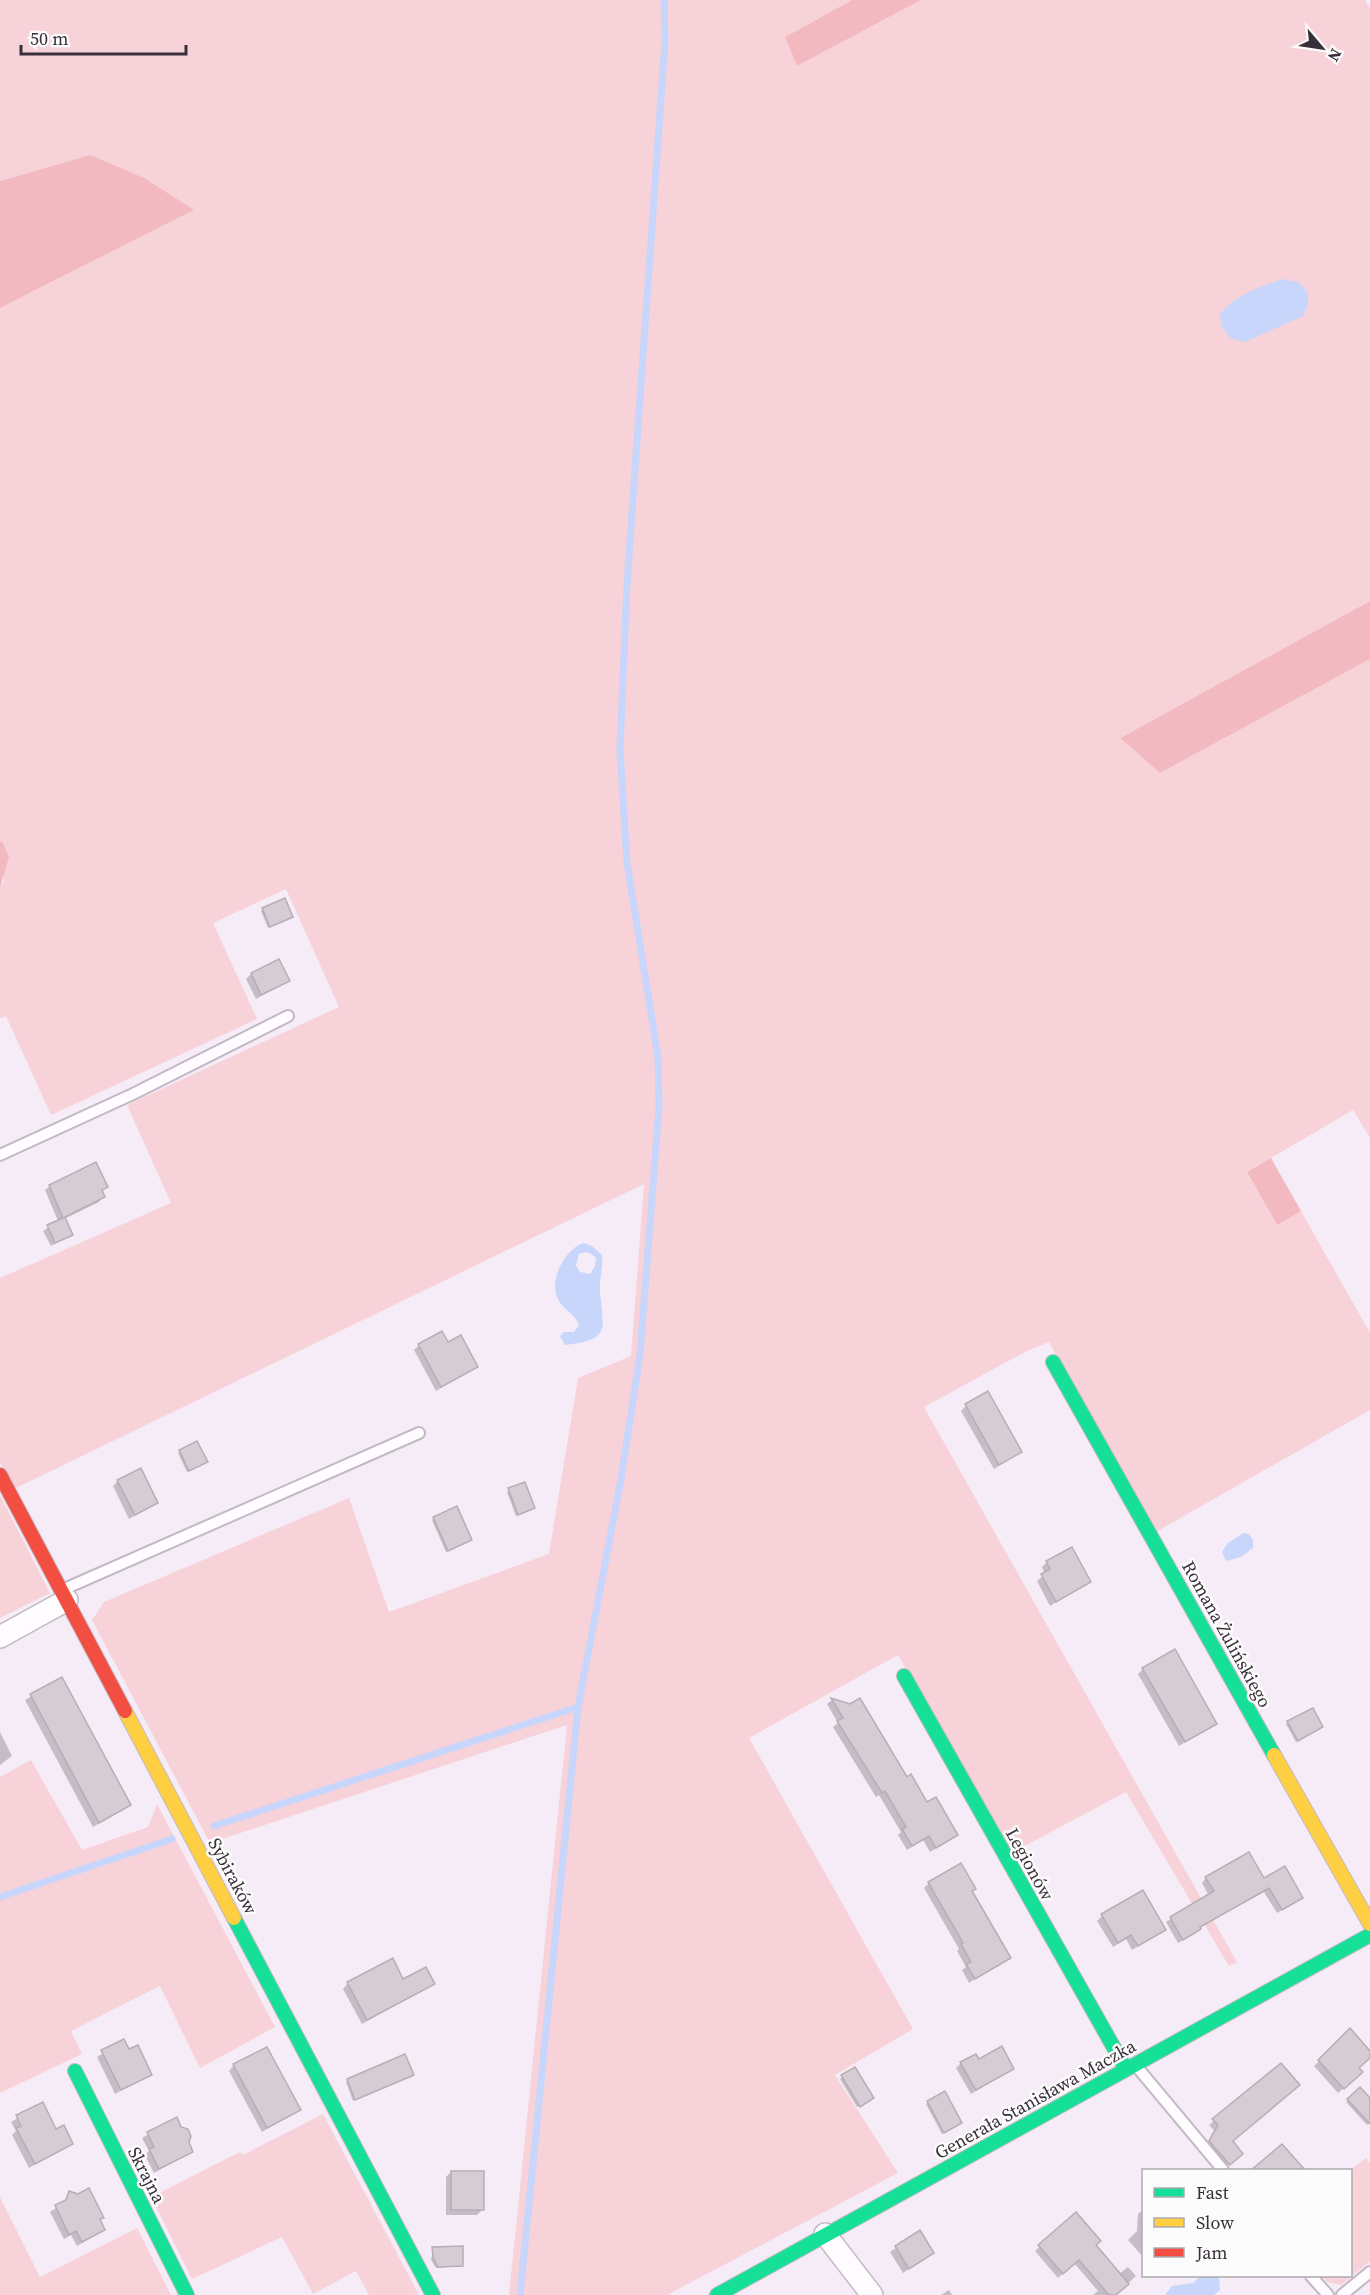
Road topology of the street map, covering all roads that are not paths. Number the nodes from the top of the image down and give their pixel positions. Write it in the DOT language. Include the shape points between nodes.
graph roads {
  1 [pos="288,1016"];
  2 [pos="0,1155"];
  3 [pos="1053,1362"];
  4 [pos="418,1433"];
  5 [pos="0,1475"];
  6 [pos="65,1595"];
  7 [pos="0,1637"];
  8 [pos="904,1676"];
  9 [pos="1370,1924"];
  10 [pos="1370,1935"];
  11 [pos="1130,2067"];
  12 [pos="75,2071"];
  13 [pos="1222,2169"];
  14 [pos="825,2234"];
  15 [pos="1370,2272"];
  16 [pos="1312,2277"];
  17 [pos="188,2295"];
  18 [pos="433,2295"];
  19 [pos="717,2295"];
  20 [pos="872,2295"];
  21 [pos="1328,2295"];
  22 [pos="1342,2295"];
  1 -- 2 [label="lane"];
  3 -- 9 [label="street, Romana Żulińskiego"];
  4 -- 6 [label="lane"];
  5 -- 6 [label="street, Sybiraków"];
  6 -- 7 [label="street"];
  6 -- 18 [label="street, Sybiraków"];
  8 -- 11 [label="street, Legionów"];
  10 -- 11 [label="street, Generała Stanisława Maczka"];
  11 -- 13 [label="lane"];
  11 -- 14 [label="street, Generała Stanisława Maczka"];
  12 -- 17 [label="street, Skrajna"];
  14 -- 19 [label="street, Generała Stanisława Maczka"];
  14 -- 20 [label="street"];
  15 -- 22 [label="lane"];
  16 -- 21 [label="lane"];
}
